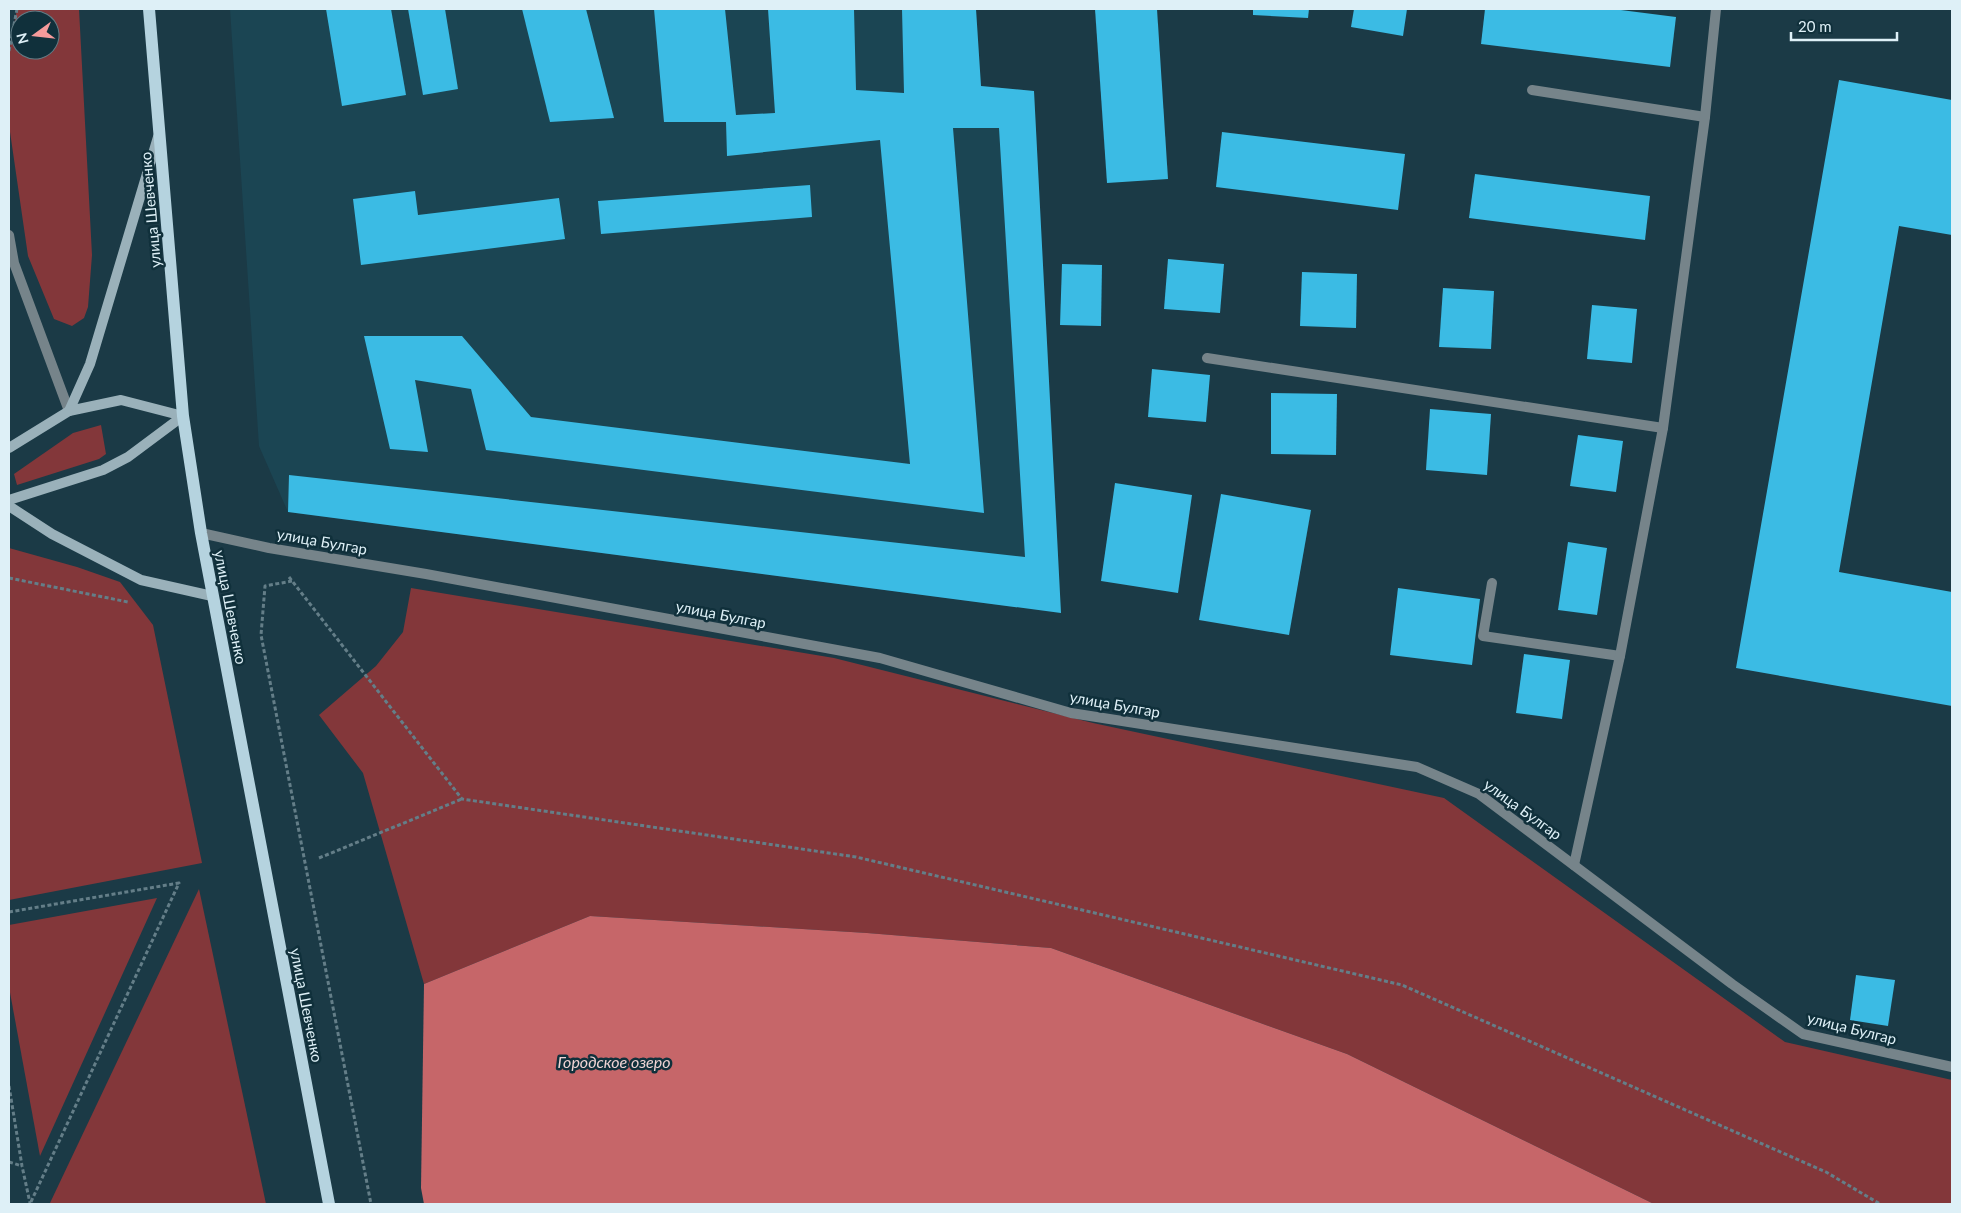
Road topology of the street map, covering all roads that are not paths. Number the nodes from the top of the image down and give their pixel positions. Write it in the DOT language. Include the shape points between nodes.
graph roads {
  1 [pos="149,9"];
  2 [pos="1716,9"];
  3 [pos="1532,90"];
  4 [pos="1705,117"];
  5 [pos="160,131"];
  6 [pos="9,236"];
  7 [pos="11,262"];
  8 [pos="1207,358"];
  9 [pos="69,411"];
  10 [pos="183,416"];
  11 [pos="1663,428"];
  12 [pos="9,448"];
  13 [pos="9,500"];
  14 [pos="9,506"];
  15 [pos="200,533"];
  16 [pos="1492,583"];
  17 [pos="212,596"];
  18 [pos="1620,656"];
  19 [pos="1574,865"];
  20 [pos="1952,1067"];
  21 [pos="329,1204"];
  1 -- 5 [label="main road, улица Шевченко"];
  2 -- 4 [label="street"];
  3 -- 4 [label="street"];
  4 -- 11 [label="street"];
  5 -- 9 [label="street" via="90,364"];
  5 -- 10 [label="main road, улица Шевченко"];
  6 -- 7 [label="street"];
  7 -- 9 [label="street"];
  8 -- 11 [label="street"];
  9 -- 10 [label="street" via="121,400"];
  9 -- 12 [label="street"];
  10 -- 13 [label="street" via="128,457 103,470"];
  10 -- 15 [label="main road, улица Шевченко"];
  11 -- 18 [label="street"];
  14 -- 17 [label="street" via="52,534 141,580"];
  15 -- 17 [label="main road, улица Шевченко"];
  15 -- 19 [label="street, улица Булгар" via="880,658 1071,713 1417,768 1479,794"];
  16 -- 18 [label="street" via="1483,636"];
  17 -- 21 [label="main road, улица Шевченко"];
  18 -- 19 [label="street"];
  19 -- 20 [label="street, улица Булгар" via="1803,1034"];
}
